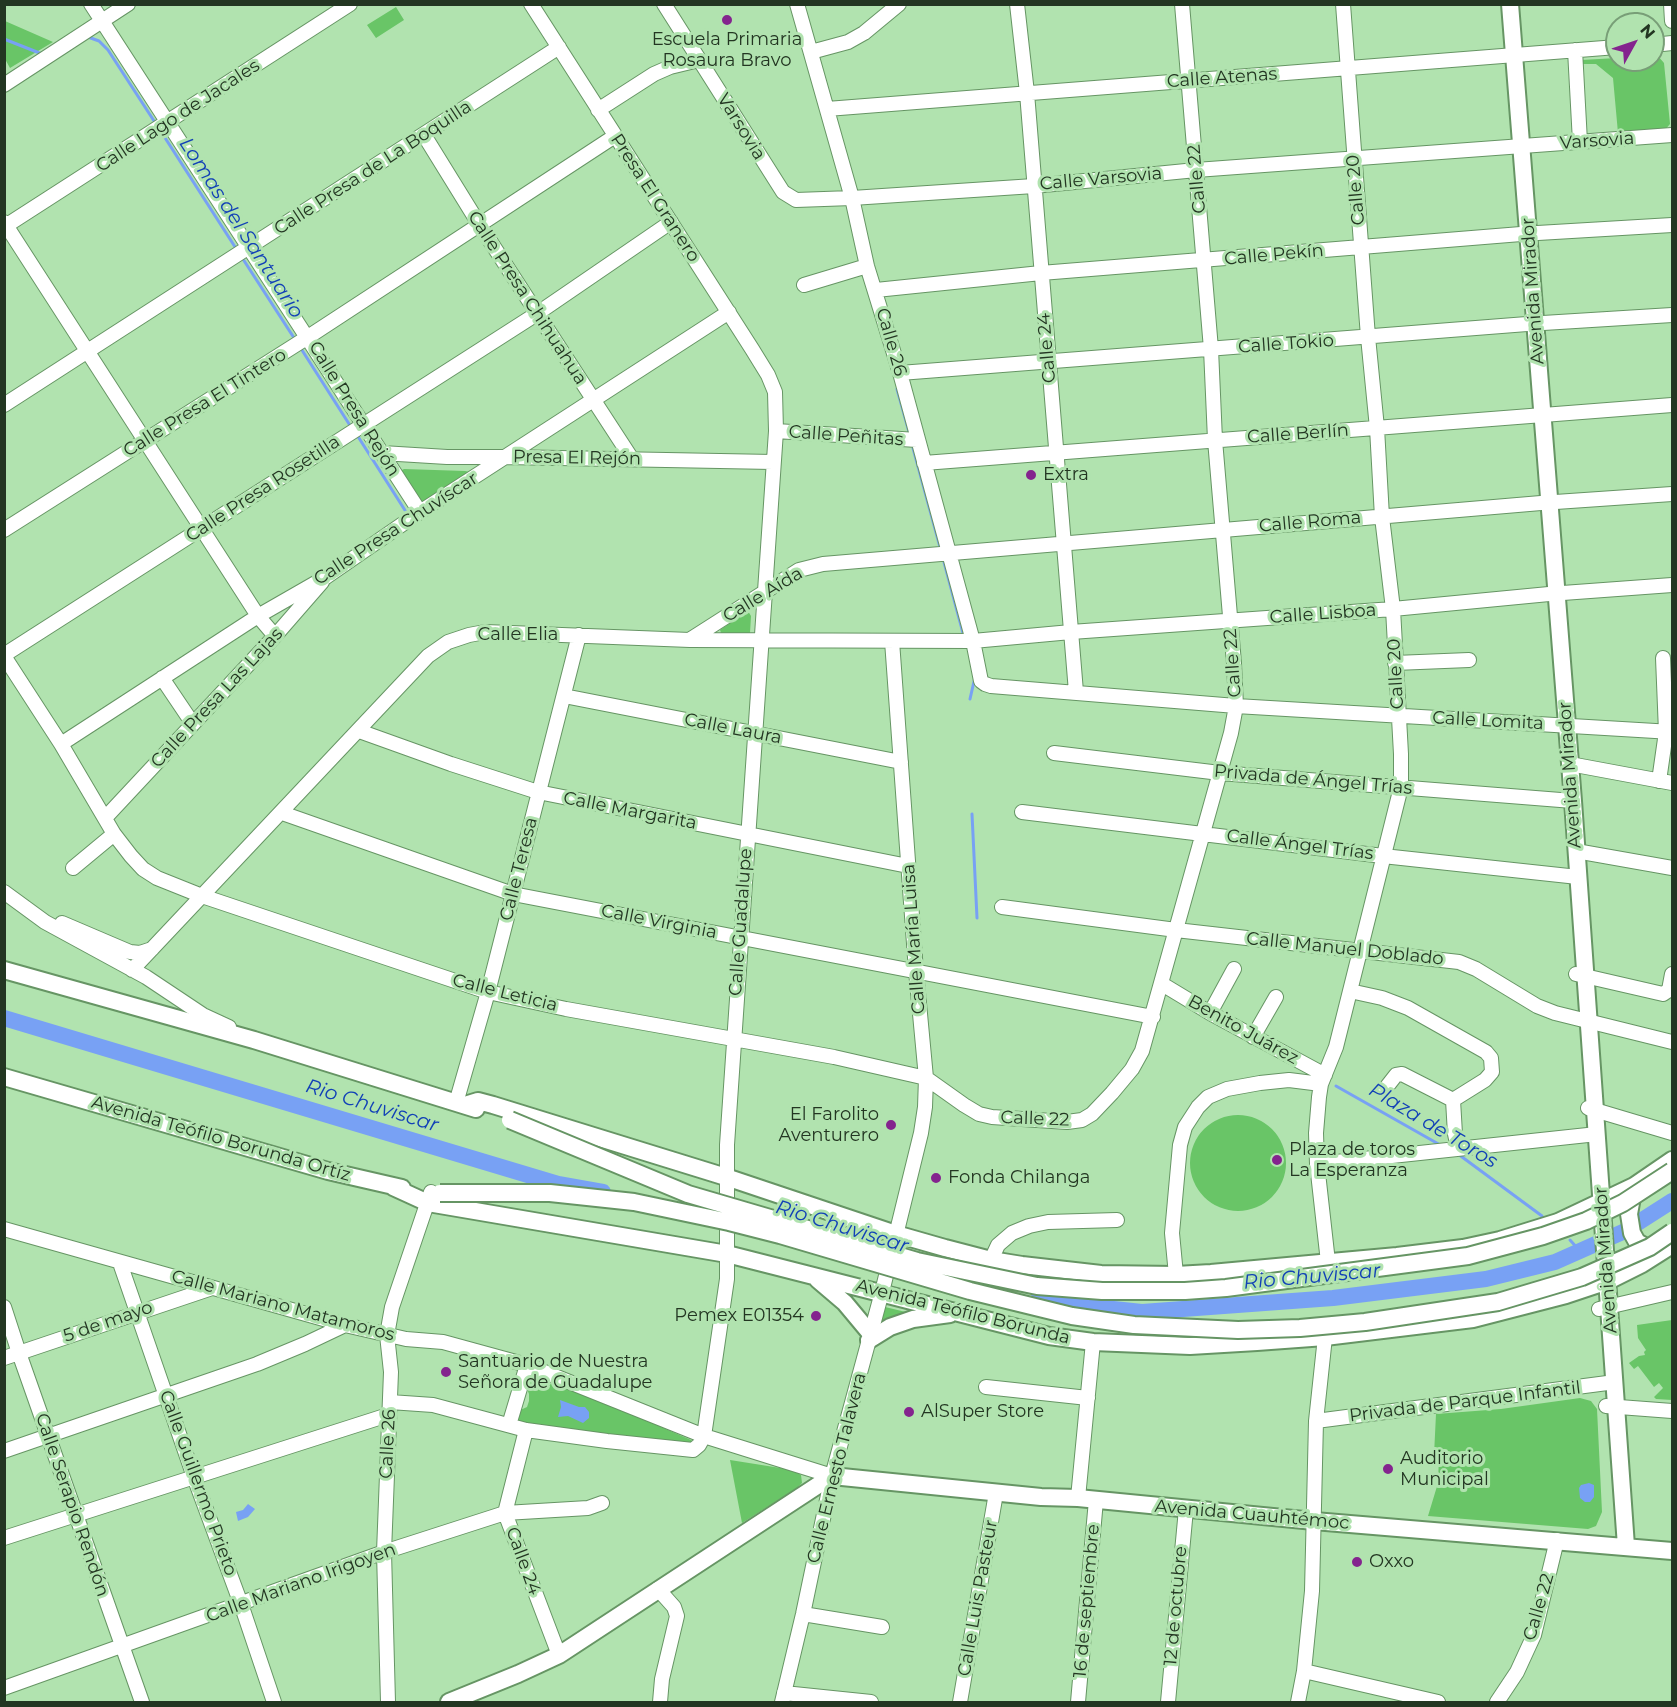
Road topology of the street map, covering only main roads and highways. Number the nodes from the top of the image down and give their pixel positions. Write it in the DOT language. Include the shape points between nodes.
graph roads {
  1 [pos="1502,4"];
  2 [pos="1510,4"];
  3 [pos="1510,55"];
  4 [pos="1562,725"];
  5 [pos="1568,801"];
  6 [pos="1573,876"];
  7 [pos="4,970"];
  8 [pos="4,1077"];
  9 [pos="461,1104"];
  10 [pos="1672,1160"];
  11 [pos="1672,1171"];
  12 [pos="1634,1186"];
  13 [pos="433,1196"];
  14 [pos="1597,1205"];
  15 [pos="1672,1232"];
  16 [pos="1665,1250"];
  17 [pos="1022,1265"];
  18 [pos="813,1276"];
  19 [pos="1274,1281"];
  20 [pos="1603,1282"];
  21 [pos="954,1313"];
  22 [pos="1620,1545"];
  23 [pos="1672,1551"];
  24 [pos="471,1698"];
  25 [pos="449,1702"];
  1 -- 3 [label="main road, Avenida Mirador"];
  2 -- 3 [label="main road, Avenida Mirador"];
  3 -- 4 [label="main road, Avenida Mirador"];
  4 -- 5 [label="main road, Avenida Mirador"];
  4 -- 5 [label="main road, Avenida Mirador" via="1570,764"];
  5 -- 6 [label="main road, Avenida Mirador"];
  5 -- 6 [label="main road, Avenida Mirador" via="1576,850"];
  6 -- 14 [label="main road, Avenida Mirador"];
  7 -- 9 [label="main road" via="254,1040"];
  8 -- 13 [label="main road, Avenida Teófilo Borunda Ortíz" via="328,1171"];
  9 -- 17 [label="main road" via="478,1101 493,1105 726,1177 896,1235"];
  9 -- 19 [label="main road, bridge" via="510,1120 688,1194 917,1261 1064,1289 1185,1291"];
  10 -- 12 [label="main road"];
  11 -- 19 [label="main road, bridge" via="1623,1203 1586,1221 1500,1248 1401,1266"];
  12 -- 14 [label="main road"];
  12 -- 16 [label="main road" via="1629,1225 1637,1242"];
  13 -- 15 [label="main road, bridge" via="550,1193 634,1202 780,1235 970,1291 1072,1316 1134,1325 1238,1330 1413,1316 1498,1302 1582,1278 1650,1247"];
  13 -- 18 [label="main road, Avenida Teófilo Borunda" via="728,1254"];
  14 -- 17 [label="main road" via="1530,1232 1473,1246 1397,1256 1176,1275 1101,1274"];
  14 -- 20 [label="main road, Avenida Mirador"];
  16 -- 20 [label="main road, Avenida Teófilo Borunda"];
  17 -- 19 [label="main road" via="1056,1276 1110,1281"];
  18 -- 21 [label="main road, Avenida Teófilo Borunda"];
  18 -- 21 [label="main road" via="845,1302 869,1336 914,1319"];
  20 -- 21 [label="main road, Avenida Teófilo Borunda" via="1473,1319 1325,1337 1190,1346 1049,1336"];
  20 -- 22 [label="main road, Avenida Mirador"];
  22 -- 23 [label="main road, Avenida Cuauhtémoc"];
  22 -- 24 [label="main road, Avenida Cuauhtémoc" via="832,1476 558,1655"];
  24 -- 25 [label="main road"];
}
